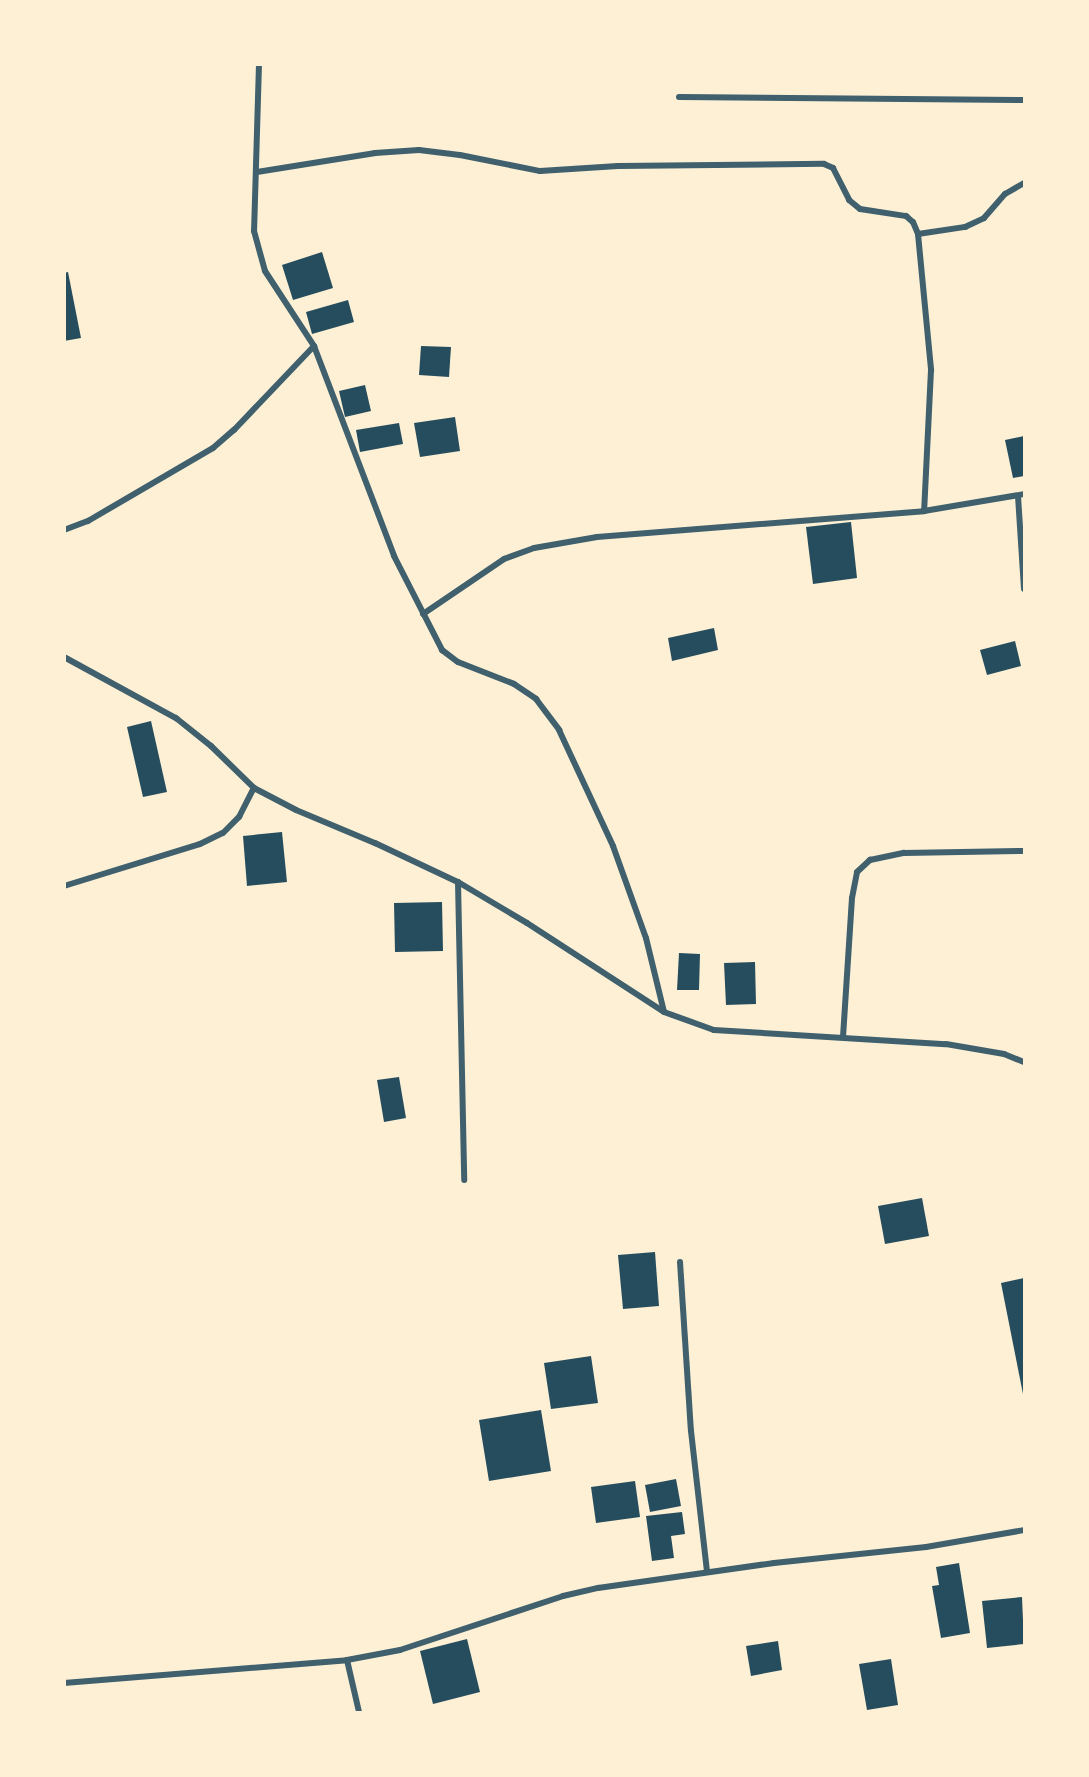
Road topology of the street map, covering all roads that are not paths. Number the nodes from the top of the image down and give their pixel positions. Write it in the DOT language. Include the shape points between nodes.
graph roads {
  1 [pos="259,64"];
  2 [pos="679,97"];
  3 [pos="1024,100"];
  4 [pos="257,172"];
  5 [pos="1024,183"];
  6 [pos="918,234"];
  7 [pos="314,346"];
  8 [pos="1021,495"];
  9 [pos="924,511"];
  10 [pos="64,530"];
  11 [pos="1024,589"];
  12 [pos="423,614"];
  13 [pos="64,657"];
  14 [pos="254,788"];
  15 [pos="1024,851"];
  16 [pos="458,882"];
  17 [pos="64,886"];
  18 [pos="664,1012"];
  19 [pos="843,1037"];
  20 [pos="1024,1062"];
  21 [pos="464,1180"];
  22 [pos="680,1262"];
  23 [pos="1024,1530"];
  24 [pos="707,1572"];
  25 [pos="347,1660"];
  26 [pos="64,1683"];
  27 [pos="359,1713"];
  1 -- 4 [label="street"];
  2 -- 3 [label="street"];
  4 -- 6 [label="street" via="419,150 460,154 540,171 618,166 824,164 833,168 849,200 860,209 906,216"];
  4 -- 7 [label="street" via="254,231 261,260"];
  5 -- 6 [label="street" via="1005,194 984,218 965,227"];
  6 -- 9 [label="street" via="931,370"];
  7 -- 10 [label="street" via="213,448 88,521"];
  7 -- 12 [label="street" via="394,556"];
  8 -- 9 [label="street"];
  8 -- 11 [label="street"];
  9 -- 12 [label="street" via="597,537 534,548 504,559"];
  12 -- 18 [label="street" via="442,650 458,662 514,684 536,699 559,730 613,846 646,938"];
  13 -- 14 [label="street" via="176,718"];
  14 -- 16 [label="street"];
  14 -- 17 [label="street" via="239,818 223,834"];
  15 -- 19 [label="street" via="904,853 870,860 857,872"];
  16 -- 18 [label="street"];
  16 -- 21 [label="street"];
  18 -- 19 [label="street" via="714,1030"];
  19 -- 20 [label="street" via="946,1044 1004,1054"];
  22 -- 24 [label="street" via="691,1431"];
  23 -- 24 [label="street" via="926,1547"];
  24 -- 25 [label="street" via="564,1596 400,1650"];
  25 -- 26 [label="street"];
  25 -- 27 [label="street"];
}
